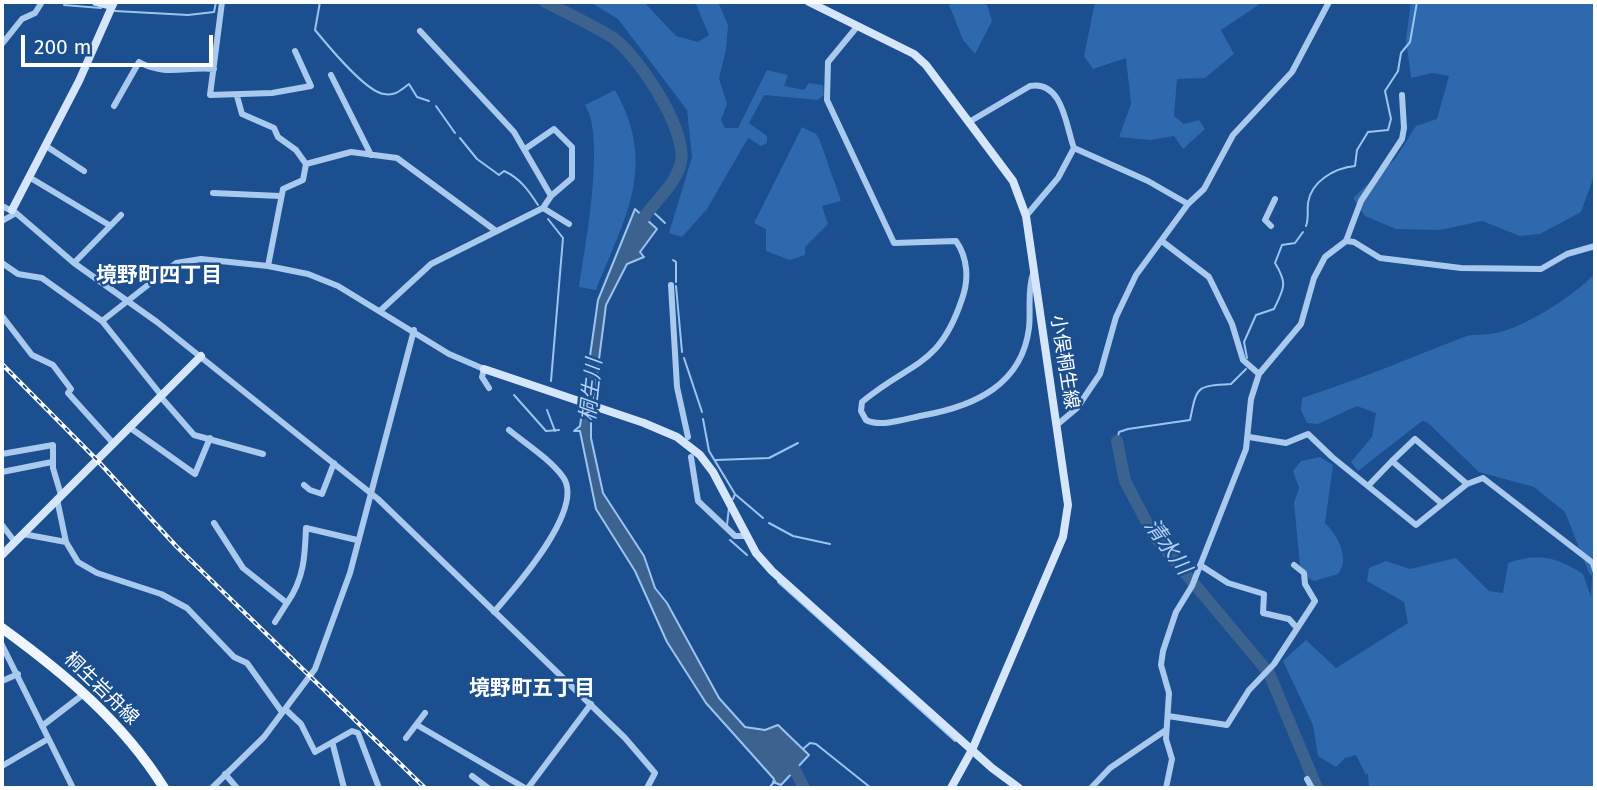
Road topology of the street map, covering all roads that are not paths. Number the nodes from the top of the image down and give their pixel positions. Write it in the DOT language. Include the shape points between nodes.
graph roads {
  1 [pos="42,2"];
  2 [pos="96,2"];
  3 [pos="222,2"];
  4 [pos="809,2"];
  5 [pos="1329,2"];
  6 [pos="113,4"];
  7 [pos="856,28"];
  8 [pos="420,31"];
  9 [pos="2,44"];
  10 [pos="295,51"];
  11 [pos="214,69"];
  12 [pos="331,75"];
  13 [pos="1402,95"];
  14 [pos="237,96"];
  15 [pos="114,106"];
  16 [pos="969,122"];
  17 [pos="46,146"];
  18 [pos="1074,148"];
  19 [pos="525,149"];
  20 [pos="371,155"];
  21 [pos="306,164"];
  22 [pos="84,171"];
  23 [pos="29,177"];
  24 [pos="213,193"];
  25 [pos="280,196"];
  26 [pos="551,196"];
  27 [pos="1275,199"];
  28 [pos="1188,204"];
  29 [pos="2,206"];
  30 [pos="543,208"];
  31 [pos="14,212"];
  32 [pos="121,215"];
  33 [pos="1026,216"];
  34 [pos="2,221"];
  35 [pos="569,224"];
  36 [pos="109,225"];
  37 [pos="1271,226"];
  38 [pos="496,231"];
  39 [pos="1346,241"];
  40 [pos="1163,242"];
  41 [pos="1595,246"];
  42 [pos="74,262"];
  43 [pos="2,263"];
  44 [pos="268,266"];
  45 [pos="1034,272"];
  46 [pos="671,285"];
  47 [pos="128,299"];
  48 [pos="381,310"];
  49 [pos="2,316"];
  50 [pos="102,321"];
  51 [pos="414,330"];
  52 [pos="201,356"];
  53 [pos="484,369"];
  54 [pos="1259,374"];
  55 [pos="489,388"];
  56 [pos="161,396"];
  57 [pos="1058,424"];
  58 [pos="130,427"];
  59 [pos="509,430"];
  60 [pos="688,436"];
  61 [pos="1249,437"];
  62 [pos="210,438"];
  63 [pos="113,443"];
  64 [pos="2,454"];
  65 [pos="263,454"];
  66 [pos="691,457"];
  67 [pos="1392,461"];
  68 [pos="52,462"];
  69 [pos="334,463"];
  70 [pos="2,472"];
  71 [pos="1467,484"];
  72 [pos="304,485"];
  73 [pos="1368,486"];
  74 [pos="370,492"];
  75 [pos="59,497"];
  76 [pos="1441,503"];
  77 [pos="214,523"];
  78 [pos="2,525"];
  79 [pos="23,534"];
  80 [pos="747,536"];
  81 [pos="358,540"];
  82 [pos="15,542"];
  83 [pos="66,542"];
  84 [pos="2,555"];
  85 [pos="1200,565"];
  86 [pos="1294,565"];
  87 [pos="1595,570"];
  88 [pos="287,603"];
  89 [pos="494,612"];
  90 [pos="275,622"];
  91 [pos="2,628"];
  92 [pos="1297,628"];
  93 [pos="2,645"];
  94 [pos="18,674"];
  95 [pos="2,681"];
  96 [pos="85,693"];
  97 [pos="591,704"];
  98 [pos="284,711"];
  99 [pos="425,713"];
  100 [pos="1168,716"];
  101 [pos="417,725"];
  102 [pos="42,726"];
  103 [pos="1167,728"];
  104 [pos="406,738"];
  105 [pos="48,739"];
  106 [pos="333,745"];
  107 [pos="972,750"];
  108 [pos="2,766"];
  109 [pos="225,774"];
  110 [pos="472,776"];
  111 [pos="1307,779"];
  112 [pos="73,788"];
  113 [pos="164,788"];
  114 [pos="212,788"];
  115 [pos="237,788"];
  116 [pos="344,788"];
  117 [pos="379,788"];
  118 [pos="488,788"];
  119 [pos="526,788"];
  120 [pos="647,788"];
  121 [pos="950,788"];
  122 [pos="1019,788"];
  123 [pos="1091,788"];
  124 [pos="1167,788"];
  125 [pos="1312,788"];
  1 -- 9 [label="street"];
  2 -- 6 [label="street"];
  3 -- 11 [label="street"];
  4 -- 7 [label="street, 小俣桐生線"];
  5 -- 28 [label="street" via="1292,72 1233,135 1204,189"];
  6 -- 17 [label="street"];
  7 -- 16 [label="street, 小俣桐生線" via="914,54"];
  7 -- 45 [label="street" via="828,62 827,100 894,243 956,241 967,273 961,304 941,346 862,402 866,420 880,423 961,408 995,389 1013,370 1026,345"];
  8 -- 19 [label="street"];
  10 -- 14 [label="street" via="311,86"];
  11 -- 14 [label="street" via="211,95"];
  11 -- 15 [label="street" via="171,73 139,62"];
  12 -- 20 [label="street"];
  13 -- 39 [label="street" via="1402,139 1362,201"];
  14 -- 21 [label="street" via="245,117 274,128"];
  16 -- 18 [label="street" via="1037,85 1049,90 1061,106"];
  16 -- 33 [label="street, 小俣桐生線" via="1013,181"];
  17 -- 22 [label="street"];
  17 -- 23 [label="street"];
  18 -- 28 [label="street"];
  18 -- 33 [label="street" via="1058,178"];
  19 -- 26 [label="street"];
  19 -- 26 [label="street" via="554,129 572,147 572,178"];
  20 -- 21 [label="street" via="351,152"];
  20 -- 38 [label="street" via="397,158"];
  21 -- 25 [label="street" via="303,180 285,186"];
  23 -- 31 [label="street"];
  23 -- 36 [label="street"];
  24 -- 25 [label="street"];
  25 -- 44 [label="street"];
  26 -- 30 [label="street"];
  27 -- 37 [label="street" via="1265,220"];
  28 -- 40 [label="street"];
  29 -- 31 [label="street"];
  30 -- 35 [label="street"];
  30 -- 38 [label="street"];
  31 -- 34 [label="street"];
  31 -- 42 [label="street"];
  32 -- 36 [label="street"];
  33 -- 45 [label="street, 小俣桐生線"];
  36 -- 42 [label="street"];
  38 -- 48 [label="street" via="427,267"];
  39 -- 41 [label="street" via="1380,258 1461,268 1541,269 1567,254"];
  39 -- 54 [label="street" via="1325,257 1301,324"];
  40 -- 54 [label="street" via="1209,278 1243,359"];
  40 -- 57 [label="street" via="1128,289 1103,368 1077,408"];
  42 -- 47 [label="street"];
  43 -- 50 [label="street" via="18,274 42,278"];
  44 -- 47 [label="street" via="186,260 167,267"];
  44 -- 48 [label="street" via="326,281"];
  45 -- 57 [label="street, 小俣桐生線"];
  46 -- 60 [label="street" via="677,387"];
  47 -- 50 [label="street"];
  47 -- 52 [label="street"];
  48 -- 51 [label="street"];
  49 -- 63 [label="street" via="32,355 52,365 71,389 68,393"];
  50 -- 56 [label="street"];
  51 -- 53 [label="street" via="449,355"];
  51 -- 74 [label="street"];
  52 -- 56 [label="street"];
  52 -- 69 [label="street"];
  53 -- 55 [label="street" via="483,380"];
  53 -- 80 [label="street" via="671,434 707,464"];
  54 -- 61 [label="street" via="1251,399"];
  56 -- 58 [label="street"];
  56 -- 62 [label="street" via="194,435"];
  57 -- 107 [label="street, 小俣桐生線" via="1068,505 1063,537"];
  58 -- 62 [label="street" via="195,474"];
  58 -- 63 [label="street"];
  59 -- 89 [label="street" via="565,479 568,493 545,548"];
  61 -- 73 [label="street" via="1286,443 1308,434"];
  61 -- 85 [label="street"];
  62 -- 65 [label="street"];
  63 -- 75 [label="street"];
  64 -- 68 [label="street" via="53,445"];
  66 -- 80 [label="street" via="700,505 735,536"];
  67 -- 71 [label="street" via="1415,439"];
  67 -- 73 [label="street"];
  67 -- 76 [label="street"];
  68 -- 70 [label="street"];
  68 -- 75 [label="street"];
  69 -- 72 [label="street" via="322,494"];
  69 -- 74 [label="street"];
  71 -- 76 [label="street"];
  71 -- 87 [label="street" via="1477,478 1486,480 1593,563"];
  73 -- 76 [label="street" via="1416,525"];
  74 -- 81 [label="street"];
  74 -- 89 [label="street"];
  75 -- 79 [label="street"];
  75 -- 83 [label="street"];
  77 -- 88 [label="street" via="243,568"];
  78 -- 82 [label="street"];
  79 -- 82 [label="street"];
  79 -- 83 [label="street"];
  80 -- 107 [label="street" via="772,571"];
  81 -- 88 [label="street" via="306,528 299,586"];
  81 -- 98 [label="street" via="315,669"];
  82 -- 84 [label="street"];
  83 -- 98 [label="street" via="78,562 91,570 187,608 234,657 247,663"];
  85 -- 92 [label="street" via="1228,583 1264,594 1263,613 1289,619"];
  85 -- 100 [label="street" via="1163,651"];
  86 -- 92 [label="street" via="1304,573 1305,584 1315,598"];
  88 -- 90 [label="street"];
  89 -- 97 [label="street"];
  91 -- 96 [label="main road, 桐生岩舟線"];
  92 -- 100 [label="street" via="1227,724"];
  93 -- 94 [label="street"];
  94 -- 95 [label="street"];
  94 -- 102 [label="street"];
  96 -- 102 [label="street"];
  96 -- 113 [label="main road, 桐生岩舟線" via="122,731"];
  97 -- 119 [label="street"];
  97 -- 120 [label="street" via="654,773"];
  98 -- 106 [label="street" via="301,724 315,752"];
  98 -- 109 [label="street"];
  99 -- 101 [label="street"];
  100 -- 103 [label="street"];
  101 -- 104 [label="street"];
  101 -- 119 [label="street"];
  102 -- 105 [label="street"];
  103 -- 123 [label="street" via="1110,768"];
  103 -- 124 [label="street" via="1172,759"];
  105 -- 108 [label="street"];
  105 -- 112 [label="street"];
  106 -- 116 [label="street"];
  106 -- 117 [label="street" via="352,731 358,733"];
  107 -- 121 [label="street, 小俣桐生線"];
  107 -- 122 [label="street"];
  109 -- 114 [label="street"];
  109 -- 115 [label="street"];
  110 -- 118 [label="street"];
  111 -- 125 [label="street"];
}
